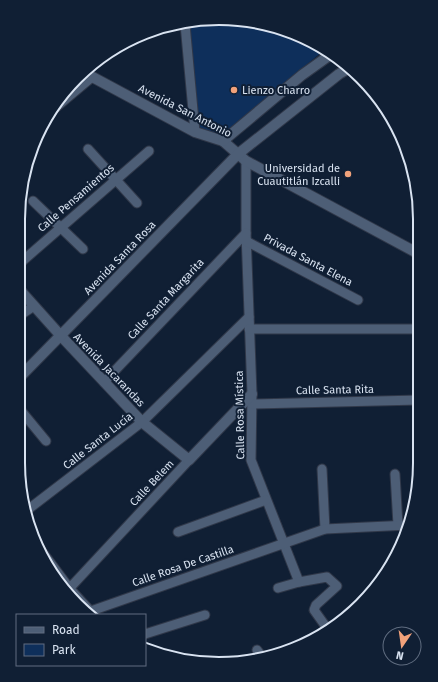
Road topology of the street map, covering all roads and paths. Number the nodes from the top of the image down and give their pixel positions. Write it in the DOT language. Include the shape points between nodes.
graph roads {
  1 [pos="185,28"];
  2 [pos="326,58"];
  3 [pos="345,71"];
  4 [pos="89,75"];
  5 [pos="195,132"];
  6 [pos="223,141"];
  7 [pos="88,149"];
  8 [pos="149,151"];
  9 [pos="242,157"];
  10 [pos="116,180"];
  11 [pos="33,201"];
  12 [pos="137,203"];
  13 [pos="61,228"];
  14 [pos="246,237"];
  15 [pos="83,249"];
  16 [pos="413,251"];
  17 [pos="25,259"];
  18 [pos="25,296"];
  19 [pos="358,300"];
  20 [pos="34,306"];
  21 [pos="25,312"];
  22 [pos="249,317"];
  23 [pos="249,329"];
  24 [pos="413,329"];
  25 [pos="61,336"];
  26 [pos="25,372"];
  27 [pos="104,382"];
  28 [pos="252,399"];
  29 [pos="413,400"];
  30 [pos="25,416"];
  31 [pos="142,422"];
  32 [pos="46,441"];
  33 [pos="189,460"];
  34 [pos="322,469"];
  35 [pos="395,474"];
  36 [pos="266,500"];
  37 [pos="31,507"];
  38 [pos="398,525"];
  39 [pos="403,525"];
  40 [pos="325,529"];
  41 [pos="178,532"];
  42 [pos="283,543"];
  43 [pos="299,582"];
  44 [pos="70,588"];
  45 [pos="278,588"];
  46 [pos="95,612"];
  47 [pos="205,616"];
  48 [pos="325,625"];
  49 [pos="146,634"];
  50 [pos="257,650"];
  51 [pos="259,653"];
  1 -- 5 [label="street"];
  2 -- 6 [label="street"];
  3 -- 9 [label="street, Avenida Santa Rosa"];
  4 -- 5 [label="street, Avenida San Antonio"];
  5 -- 6 [label="street, Avenida San Antonio"];
  6 -- 9 [label="street, Avenida San Antonio"];
  7 -- 10 [label="street"];
  8 -- 10 [label="street, Calle Pensamientos"];
  9 -- 14 [label="street, Calle Rosa Mística"];
  9 -- 16 [label="street, Avenida San Antonio"];
  9 -- 25 [label="street, Avenida Santa Rosa"];
  10 -- 12 [label="street"];
  10 -- 13 [label="street, Calle Pensamientos"];
  11 -- 13 [label="street"];
  13 -- 15 [label="street"];
  13 -- 17 [label="street, Calle Pensamientos"];
  14 -- 19 [label="street, Privada Santa Elena"];
  14 -- 22 [label="street, Calle Rosa Mística"];
  14 -- 27 [label="street, Calle Santa Margarita"];
  18 -- 20 [label="street, Avenida Jacarandas"];
  20 -- 21 [label="street"];
  20 -- 25 [label="street, Avenida Jacarandas"];
  22 -- 23 [label="street, Calle Rosa Mística"];
  22 -- 31 [label="street, Calle Santa Lucía"];
  23 -- 24 [label="street"];
  23 -- 28 [label="street, Calle Rosa Mística"];
  25 -- 26 [label="street, Avenida Santa Rosa"];
  25 -- 27 [label="street, Avenida Jacarandas"];
  27 -- 31 [label="street, Avenida Jacarandas"];
  28 -- 29 [label="street, Calle Santa Rita"];
  28 -- 33 [label="street, Calle Belem"];
  28 -- 36 [label="street, Calle Rosa Mística" via="251,460"];
  30 -- 32 [label="street"];
  31 -- 33 [label="street, Avenida Jacarandas"];
  31 -- 37 [label="street, Calle Santa Lucía"];
  33 -- 44 [label="street, Calle Belem"];
  34 -- 40 [label="street"];
  35 -- 38 [label="street"];
  36 -- 41 [label="street"];
  36 -- 42 [label="street, Calle Rosa Mística"];
  38 -- 39 [label="street, Calle Rosa De Castilla"];
  38 -- 40 [label="street, Calle Rosa De Castilla"];
  40 -- 42 [label="street, Calle Rosa De Castilla"];
  42 -- 43 [label="street, Calle Rosa Mística"];
  42 -- 46 [label="street, Calle Rosa De Castilla"];
  43 -- 45 [label="street"];
  43 -- 48 [label="street" via="327,577 337,586 316,605 314,610"];
  47 -- 49 [label="street"];
  50 -- 51 [label="street"];
}
